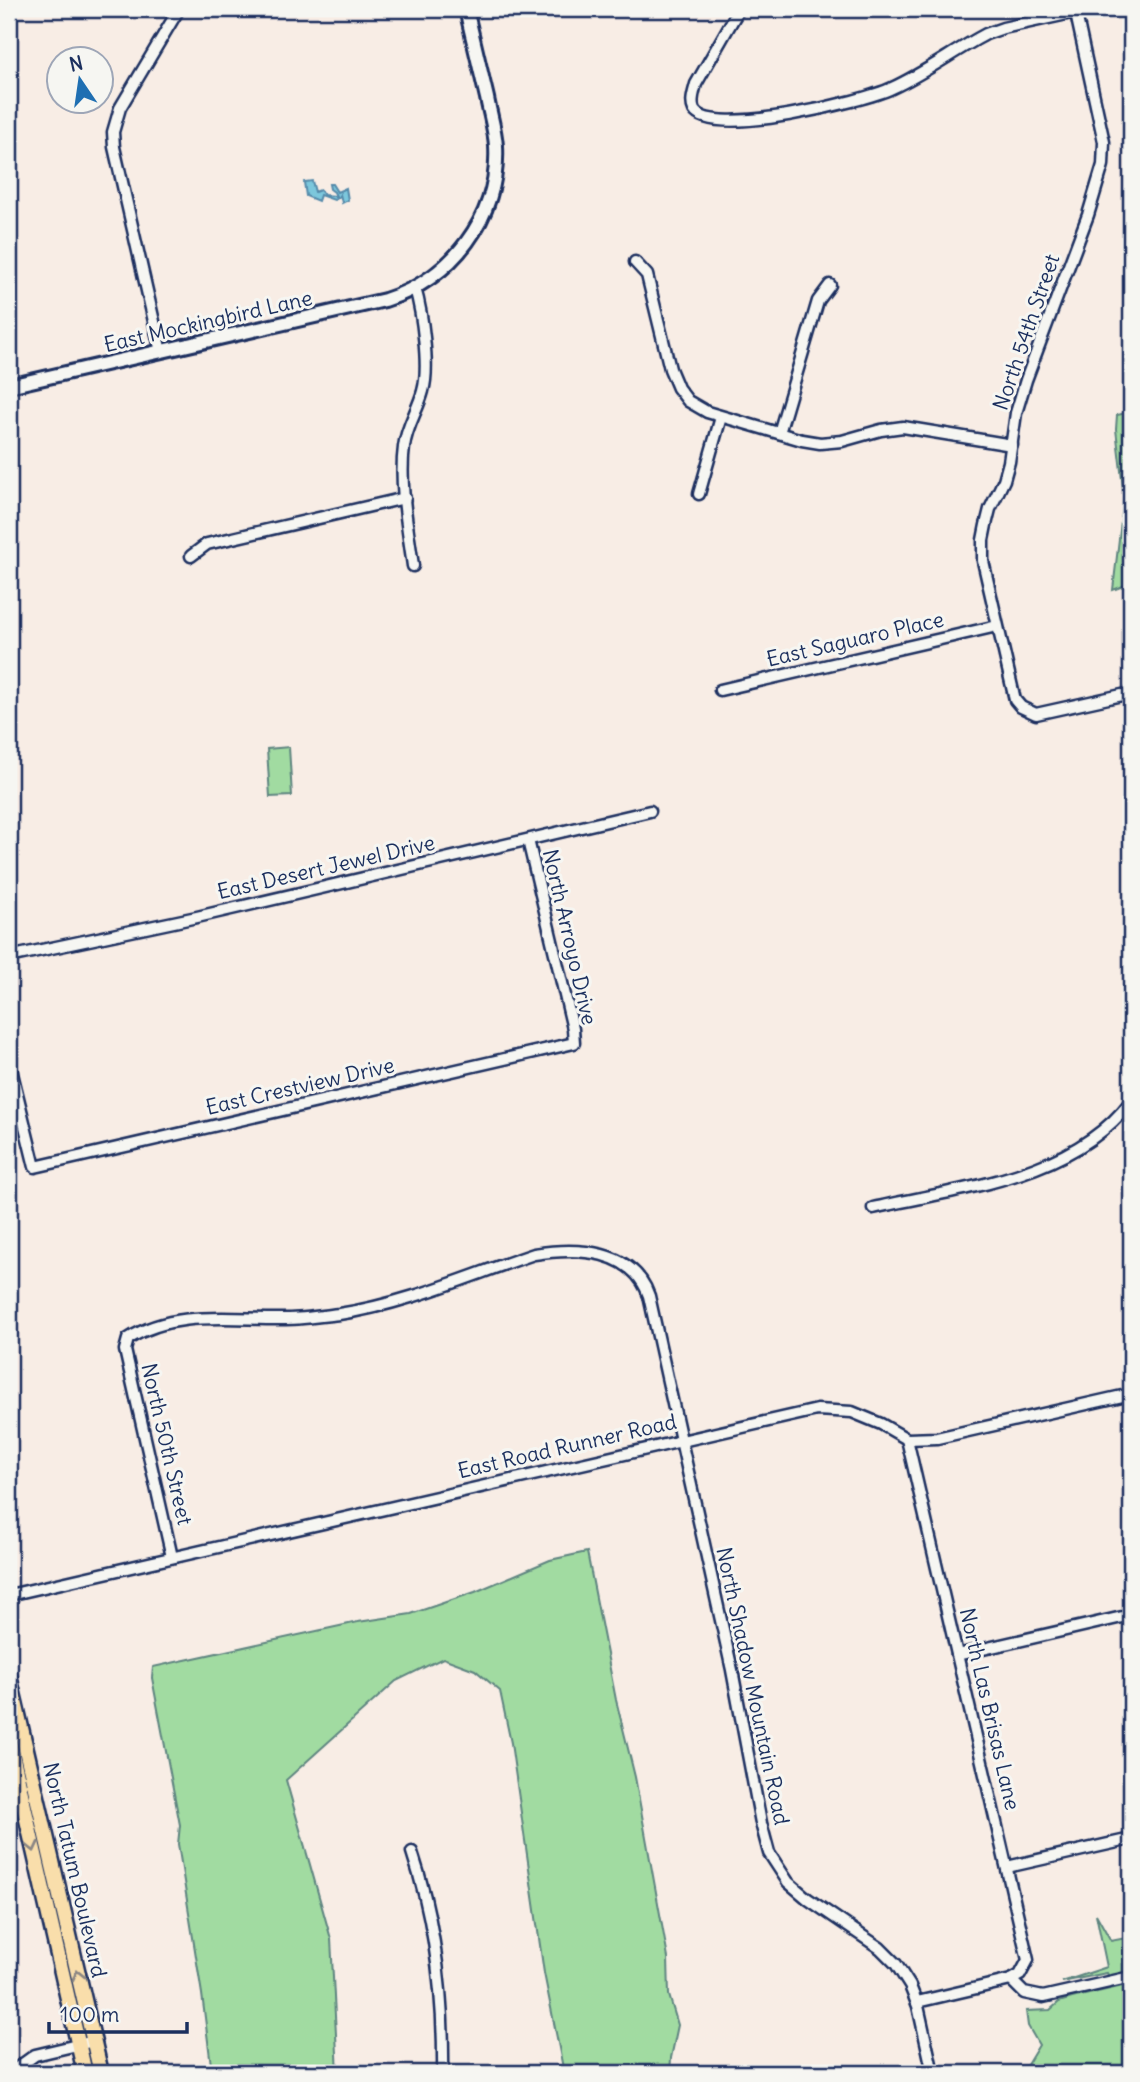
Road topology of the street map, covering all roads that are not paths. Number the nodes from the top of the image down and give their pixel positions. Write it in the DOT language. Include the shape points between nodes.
graph roads {
  1 [pos="179,9"];
  2 [pos="466,9"];
  3 [pos="739,9"];
  4 [pos="1090,9"];
  5 [pos="1075,10"];
  6 [pos="635,262"];
  7 [pos="830,285"];
  8 [pos="415,288"];
  9 [pos="161,352"];
  10 [pos="9,386"];
  11 [pos="721,417"];
  12 [pos="779,433"];
  13 [pos="1012,445"];
  14 [pos="699,494"];
  15 [pos="405,498"];
  16 [pos="191,556"];
  17 [pos="412,566"];
  18 [pos="997,626"];
  19 [pos="720,690"];
  20 [pos="1131,693"];
  21 [pos="650,811"];
  22 [pos="528,840"];
  23 [pos="9,957"];
  24 [pos="574,1043"];
  25 [pos="9,1061"];
  26 [pos="1131,1103"];
  27 [pos="873,1208"];
  28 [pos="616,1259"];
  29 [pos="1131,1394"];
  30 [pos="907,1439"];
  31 [pos="682,1440"];
  32 [pos="172,1557"];
  33 [pos="9,1595"];
  34 [pos="1131,1615"];
  35 [pos="957,1655"];
  36 [pos="9,1676"];
  37 [pos="9,1741"];
  38 [pos="16,1756"];
  39 [pos="1131,1839"];
  40 [pos="412,1852"];
  41 [pos="1007,1867"];
  42 [pos="1131,1977"];
  43 [pos="1011,1980"];
  44 [pos="917,2002"];
  45 [pos="94,2041"];
  46 [pos="79,2045"];
  47 [pos="10,2073"];
  48 [pos="85,2073"];
  49 [pos="101,2073"];
  50 [pos="443,2073"];
  51 [pos="933,2073"];
  1 -- 9 [label="street" via="120,108 113,132"];
  2 -- 8 [label="street, East Mockingbird Lane" via="493,126 495,174 482,218 462,250"];
  3 -- 5 [label="street" via="696,84 693,107 703,118 718,121 844,105 891,89 986,34"];
  4 -- 5 [label="street"];
  5 -- 13 [label="street, North 54th Street" via="1105,154 1098,186 1026,380"];
  6 -- 11 [label="street" via="647,275 678,388 688,401"];
  7 -- 12 [label="street" via="818,301"];
  8 -- 9 [label="street, East Mockingbird Lane" via="360,306"];
  8 -- 15 [label="street" via="426,368 424,390 403,449"];
  9 -- 10 [label="street, East Mockingbird Lane"];
  11 -- 12 [label="street"];
  11 -- 14 [label="street"];
  12 -- 13 [label="street" via="820,443 903,427"];
  13 -- 18 [label="street, North 54th Street" via="983,540"];
  15 -- 16 [label="street" via="207,544"];
  15 -- 17 [label="street"];
  18 -- 19 [label="street, East Saguaro Place"];
  18 -- 20 [label="street, North 54th Street" via="1015,700 1021,707 1036,714"];
  21 -- 22 [label="street, East Desert Jewel Drive"];
  22 -- 23 [label="street, East Desert Jewel Drive"];
  22 -- 24 [label="street, North Arroyo Drive"];
  24 -- 25 [label="street, East Crestview Drive" via="36,1167"];
  26 -- 27 [label="street" via="1084,1145 1031,1171"];
  28 -- 31 [label="street, North Shadow Mountain Road" via="631,1267 646,1287"];
  28 -- 32 [label="street, North 50th Street" via="575,1251 544,1252 356,1311 287,1319 212,1316 162,1325 128,1339 125,1350"];
  29 -- 30 [label="street" via="937,1438"];
  30 -- 31 [label="street, East Road Runner Road" via="864,1416 831,1409"];
  30 -- 35 [label="street, North Las Brisas Lane"];
  31 -- 32 [label="street, East Road Runner Road"];
  31 -- 44 [label="street, North Shadow Mountain Road" via="769,1853 788,1882 887,1954"];
  32 -- 33 [label="street, East Road Runner Road"];
  34 -- 35 [label="street"];
  35 -- 41 [label="street, North Las Brisas Lane"];
  36 -- 38 [label="main road, North Tatum Boulevard"];
  37 -- 38 [label="main road, North Tatum Boulevard"];
  45 -- 38 [label="main road, North Tatum Boulevard, one-way"];
  38 -- 46 [label="main road, North Tatum Boulevard, one-way"];
  39 -- 41 [label="street"];
  40 -- 50 [label="street" via="439,1972"];
  41 -- 43 [label="street, North Las Brisas Lane" via="1028,1960 1020,1975"];
  42 -- 43 [label="street" via="1043,1997 1024,1993"];
  43 -- 44 [label="street"];
  44 -- 51 [label="street, North Shadow Mountain Road"];
  45 -- 46 [label="street"];
  45 -- 49 [label="main road, North Tatum Boulevard"];
  46 -- 47 [label="street" via="35,2055"];
  46 -- 48 [label="main road, North Tatum Boulevard"];
}
